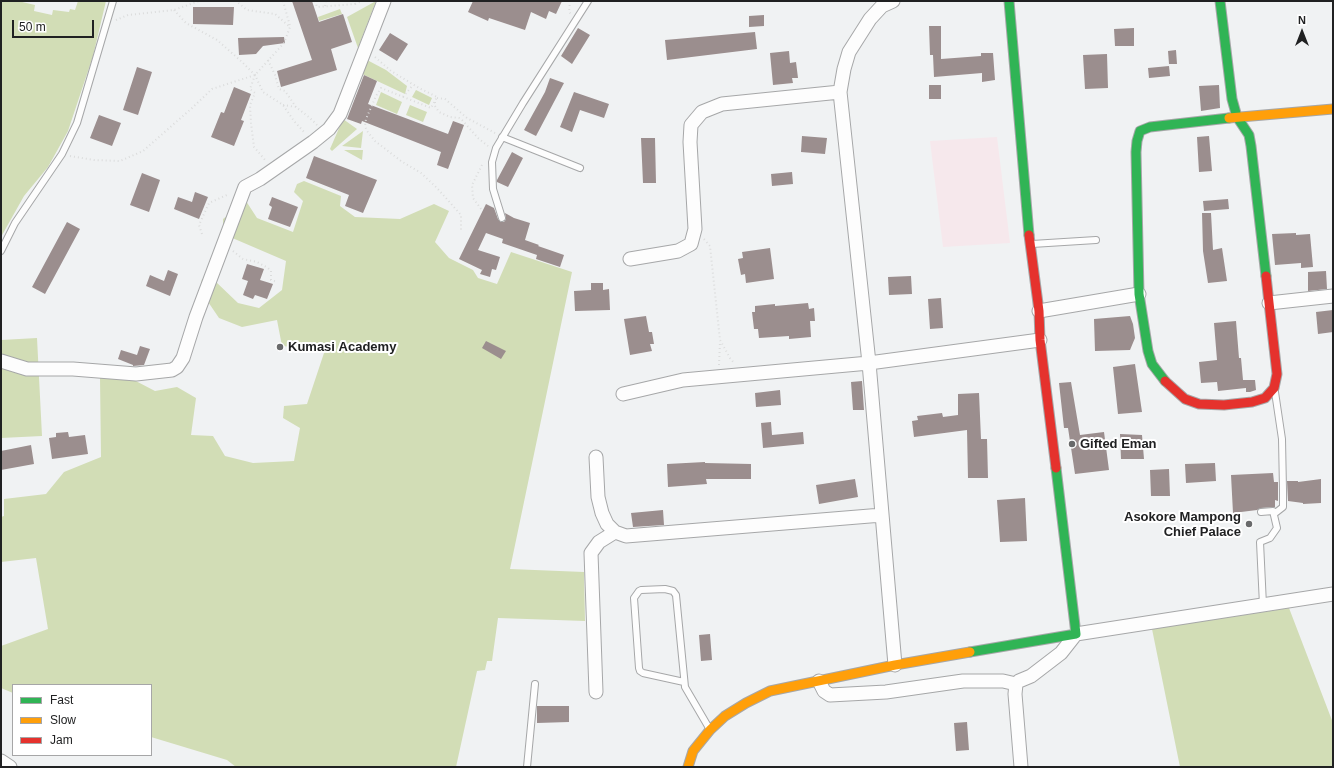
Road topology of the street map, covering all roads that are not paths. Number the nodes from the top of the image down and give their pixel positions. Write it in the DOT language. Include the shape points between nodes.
graph roads {
  1 [pos="113,1"];
  2 [pos="384,1"];
  3 [pos="588,1"];
  4 [pos="893,1"];
  5 [pos="1009,1"];
  6 [pos="1220,1"];
  7 [pos="840,92"];
  8 [pos="1333,109"];
  9 [pos="1237,117"];
  10 [pos="502,137"];
  11 [pos="580,168"];
  12 [pos="502,218"];
  13 [pos="1096,240"];
  14 [pos="1030,244"];
  15 [pos="1,250"];
  16 [pos="630,259"];
  17 [pos="1139,294"];
  18 [pos="1333,296"];
  19 [pos="1269,303"];
  20 [pos="1039,311"];
  21 [pos="1040,340"];
  22 [pos="1,361"];
  23 [pos="869,363"];
  24 [pos="1274,386"];
  25 [pos="623,394"];
  26 [pos="596,456"];
  27 [pos="1260,512"];
  28 [pos="1274,514"];
  29 [pos="882,515"];
  30 [pos="615,532"];
  31 [pos="1333,594"];
  32 [pos="1318,596"];
  33 [pos="1333,602"];
  34 [pos="1263,605"];
  35 [pos="1076,634"];
  36 [pos="895,665"];
  37 [pos="819,681"];
  38 [pos="684,682"];
  39 [pos="535,684"];
  40 [pos="1016,684"];
  41 [pos="596,692"];
  42 [pos="710,730"];
  43 [pos="1,761"];
  44 [pos="10,767"];
  45 [pos="526,767"];
  46 [pos="688,767"];
  47 [pos="1021,767"];
  1 -- 15 [label="lane" via="77,123 62,154 14,223"];
  2 -- 22 [label="street" via="340,114 329,129 245,187 183,358 177,367 172,370 136,374 73,369 27,369"];
  3 -- 10 [label="lane"];
  4 -- 7 [label="street" via="882,6 870,19 849,52"];
  5 -- 14 [label="street"];
  6 -- 9 [label="street" via="1232,99"];
  7 -- 16 [label="street" via="722,104 702,112 692,125 690,142 695,229 691,244 678,251"];
  7 -- 23 [label="street"];
  8 -- 9 [label="street"];
  9 -- 17 [label="street" via="1150,127 1140,131 1136,152"];
  9 -- 19 [label="street" via="1249,135 1251,146"];
  10 -- 11 [label="lane"];
  10 -- 12 [label="lane" via="494,150 492,162 492,189"];
  13 -- 14 [label="lane"];
  14 -- 20 [label="street"];
  17 -- 20 [label="street"];
  17 -- 24 [label="street" via="1152,364 1162,378 1185,399 1200,404 1252,402 1265,398"];
  18 -- 19 [label="street"];
  19 -- 24 [label="street" via="1277,374"];
  20 -- 21 [label="street"];
  21 -- 23 [label="street"];
  21 -- 35 [label="street"];
  23 -- 25 [label="street" via="683,380"];
  23 -- 29 [label="street"];
  24 -- 28 [label="lane" via="1282,439 1283,507"];
  26 -- 30 [label="street" via="598,497 607,524"];
  27 -- 28 [label="lane" via="1273,511"];
  28 -- 34 [label="lane" via="1277,528 1270,538 1260,542"];
  29 -- 30 [label="street" via="626,536"];
  29 -- 36 [label="street"];
  30 -- 41 [label="street" via="599,542 591,553"];
  31 -- 32 [label="street"];
  32 -- 33 [label="street"];
  32 -- 34 [label="street"];
  34 -- 35 [label="street"];
  35 -- 36 [label="street"];
  35 -- 40 [label="street" via="1061,653"];
  36 -- 37 [label="street"];
  37 -- 40 [label="street" via="826,694 830,695 886,692 963,681 1003,681"];
  37 -- 42 [label="street" via="770,692 725,716"];
  38 -- 38 [label="lane" via="676,595 665,589 638,591 634,598 640,671"];
  38 -- 42 [label="lane"];
  39 -- 45 [label="lane"];
  40 -- 47 [label="street"];
  42 -- 46 [label="street" via="693,752"];
  43 -- 44 [label="street"];
}
